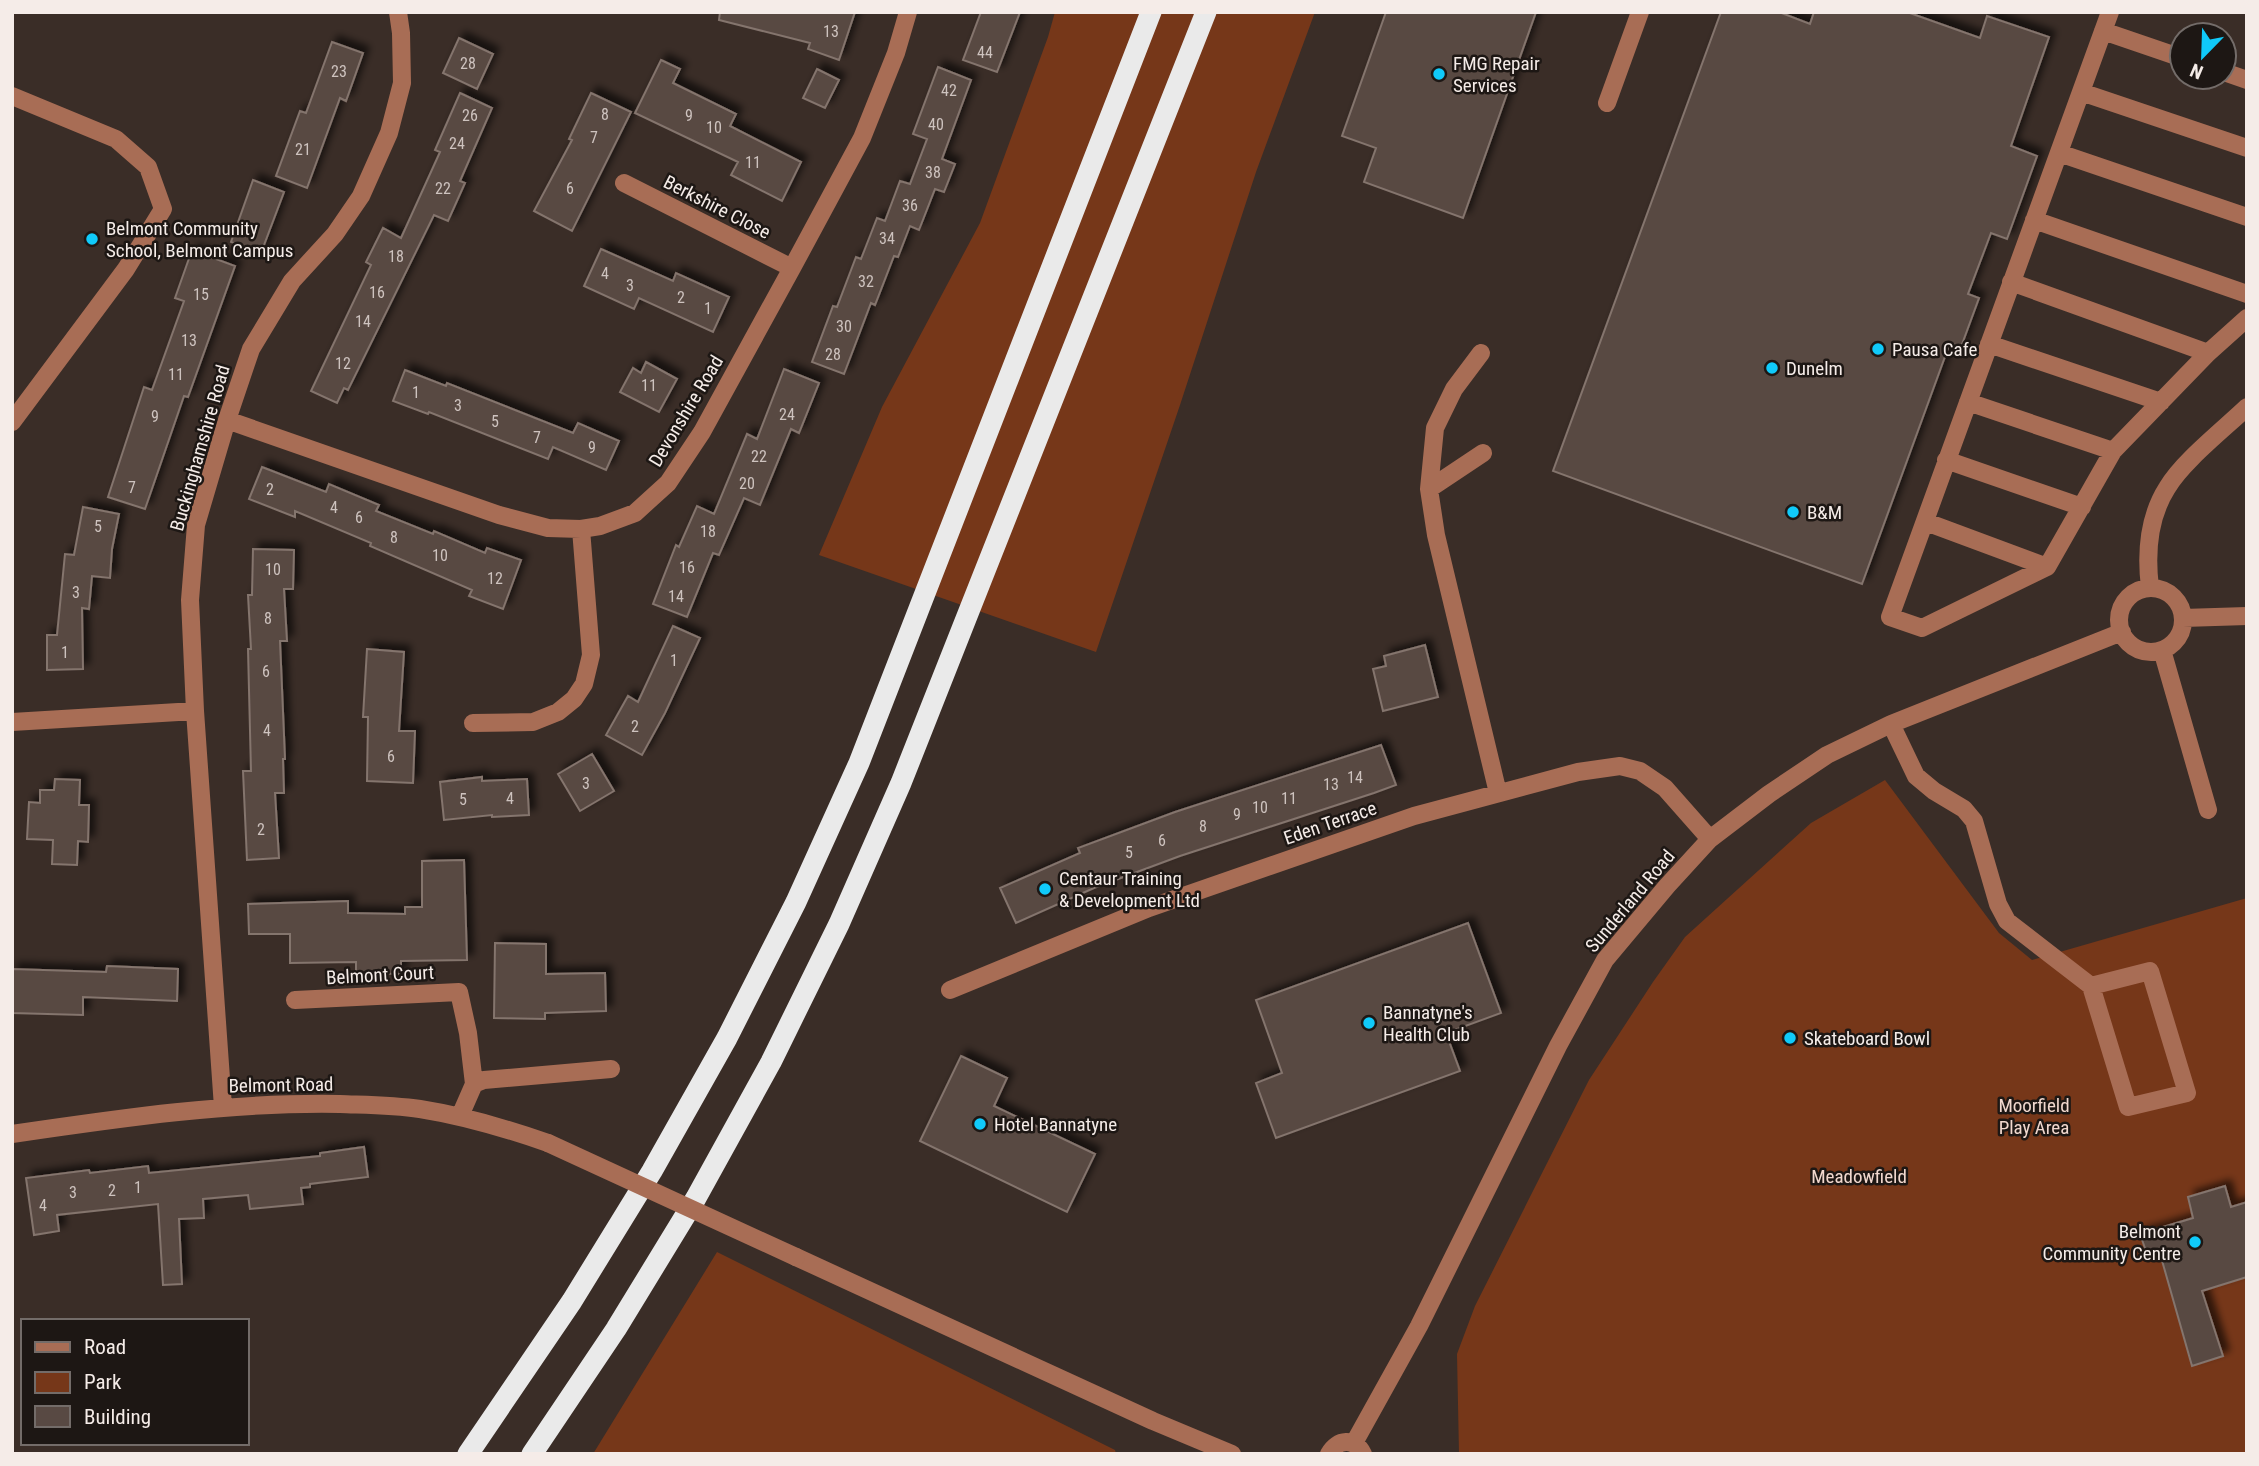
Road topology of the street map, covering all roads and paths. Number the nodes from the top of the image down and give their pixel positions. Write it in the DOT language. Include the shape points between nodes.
graph roads {
  1 [pos="398,12"];
  2 [pos="908,12"];
  3 [pos="1152,12"];
  4 [pos="1206,12"];
  5 [pos="1640,12"];
  6 [pos="2110,12"];
  7 [pos="2103,31"];
  8 [pos="2168,53"];
  9 [pos="2081,92"];
  10 [pos="12,96"];
  11 [pos="1607,103"];
  12 [pos="2247,148"];
  13 [pos="2059,153"];
  14 [pos="624,183"];
  15 [pos="2247,217"];
  16 [pos="2034,220"];
  17 [pos="792,268"];
  18 [pos="2011,282"];
  19 [pos="2247,294"];
  20 [pos="2247,318"];
  21 [pos="1989,344"];
  22 [pos="1481,353"];
  23 [pos="2208,353"];
  24 [pos="1968,402"];
  25 [pos="2161,402"];
  26 [pos="2247,407"];
  27 [pos="227,419"];
  28 [pos="12,422"];
  29 [pos="2113,451"];
  30 [pos="1483,453"];
  31 [pos="1947,460"];
  32 [pos="1429,489"];
  33 [pos="2082,507"];
  34 [pos="1926,522"];
  35 [pos="581,529"];
  36 [pos="2048,567"];
  37 [pos="2150,588"];
  38 [pos="2247,615"];
  39 [pos="2183,618"];
  40 [pos="2122,632"];
  41 [pos="2162,650"];
  42 [pos="195,711"];
  43 [pos="12,722"];
  44 [pos="472,723"];
  45 [pos="1891,724"];
  46 [pos="1498,793"];
  47 [pos="2208,810"];
  48 [pos="1710,839"];
  49 [pos="2091,986"];
  50 [pos="950,990"];
  51 [pos="295,1000"];
  52 [pos="611,1069"];
  53 [pos="474,1084"];
  54 [pos="223,1107"];
  55 [pos="460,1116"];
  56 [pos="12,1134"];
  57 [pos="1359,1448"];
  58 [pos="468,1454"];
  59 [pos="532,1454"];
  60 [pos="1232,1454"];
  61 [pos="1329,1454"];
  1 -- 27 [label="street, Buckinghamshire Road" via="402,83 389,133 361,196 335,234 292,281 251,349"];
  2 -- 17 [label="street, Devonshire Road" via="862,138"];
  3 -- 58 [label="highway" via="859,763 796,902 652,1171 572,1301"];
  4 -- 59 [label="highway" via="901,783 839,924 771,1062 696,1198"];
  5 -- 11 [label="street"];
  6 -- 7 [label="street"];
  7 -- 8 [label="street"];
  7 -- 9 [label="street"];
  9 -- 12 [label="street"];
  9 -- 13 [label="street"];
  10 -- 28 [label="street" via="116,139 148,167 163,209 126,269"];
  13 -- 15 [label="street"];
  13 -- 16 [label="street"];
  14 -- 17 [label="street, Berkshire Close"];
  16 -- 18 [label="street"];
  16 -- 19 [label="street"];
  17 -- 35 [label="street, Devonshire Road" via="702,432 668,483 635,513"];
  18 -- 21 [label="street"];
  18 -- 23 [label="street"];
  20 -- 23 [label="street"];
  21 -- 24 [label="street"];
  21 -- 25 [label="street"];
  22 -- 32 [label="street" via="1454,389 1435,428"];
  23 -- 25 [label="street"];
  24 -- 29 [label="street"];
  24 -- 31 [label="street"];
  25 -- 29 [label="street"];
  26 -- 37 [label="street" via="2166,488 2153,522 2147,559"];
  27 -- 35 [label="street, Devonshire Road" via="499,515 548,528"];
  27 -- 42 [label="street, Buckinghamshire Road" via="197,525 190,600"];
  29 -- 33 [label="street"];
  30 -- 32 [label="street"];
  31 -- 33 [label="street"];
  31 -- 34 [label="street"];
  32 -- 46 [label="street"];
  33 -- 36 [label="street"];
  34 -- 36 [label="street"];
  34 -- 36 [label="street" via="1890,617 1922,628"];
  35 -- 44 [label="street" via="591,655 584,684 558,712 533,722"];
  37 -- 39 [label="street" via="2169,593"];
  37 -- 40 [label="street" via="2128,598 2119,621"];
  38 -- 39 [label="street"];
  39 -- 41 [label="street" via="2178,638"];
  40 -- 41 [label="street" via="2139,649"];
  40 -- 45 [label="street, Sunderland Road"];
  41 -- 47 [label="street"];
  42 -- 43 [label="street"];
  42 -- 54 [label="street, Buckinghamshire Road"];
  45 -- 48 [label="street, Sunderland Road" via="1827,755"];
  45 -- 49 [label="street" via="1916,776 1974,821 2007,921"];
  46 -- 48 [label="street, Eden Terrace" via="1620,766 1640,771 1665,788"];
  46 -- 50 [label="street, Eden Terrace" via="1414,816 1149,908"];
  48 -- 57 [label="street, Sunderland Road" via="1605,960"];
  49 -- 49 [label="street" via="2150,971 2187,1093 2128,1108"];
  51 -- 53 [label="street, Belmont Court" via="459,992"];
  52 -- 53 [label="street"];
  53 -- 55 [label="street"];
  54 -- 55 [label="street, Belmont Road" via="380,1105"];
  54 -- 56 [label="street, Belmont Road"];
  55 -- 60 [label="street, Belmont Road, bridge" via="548,1143"];
  57 -- 61 [label="street" via="1345,1441"];
}
